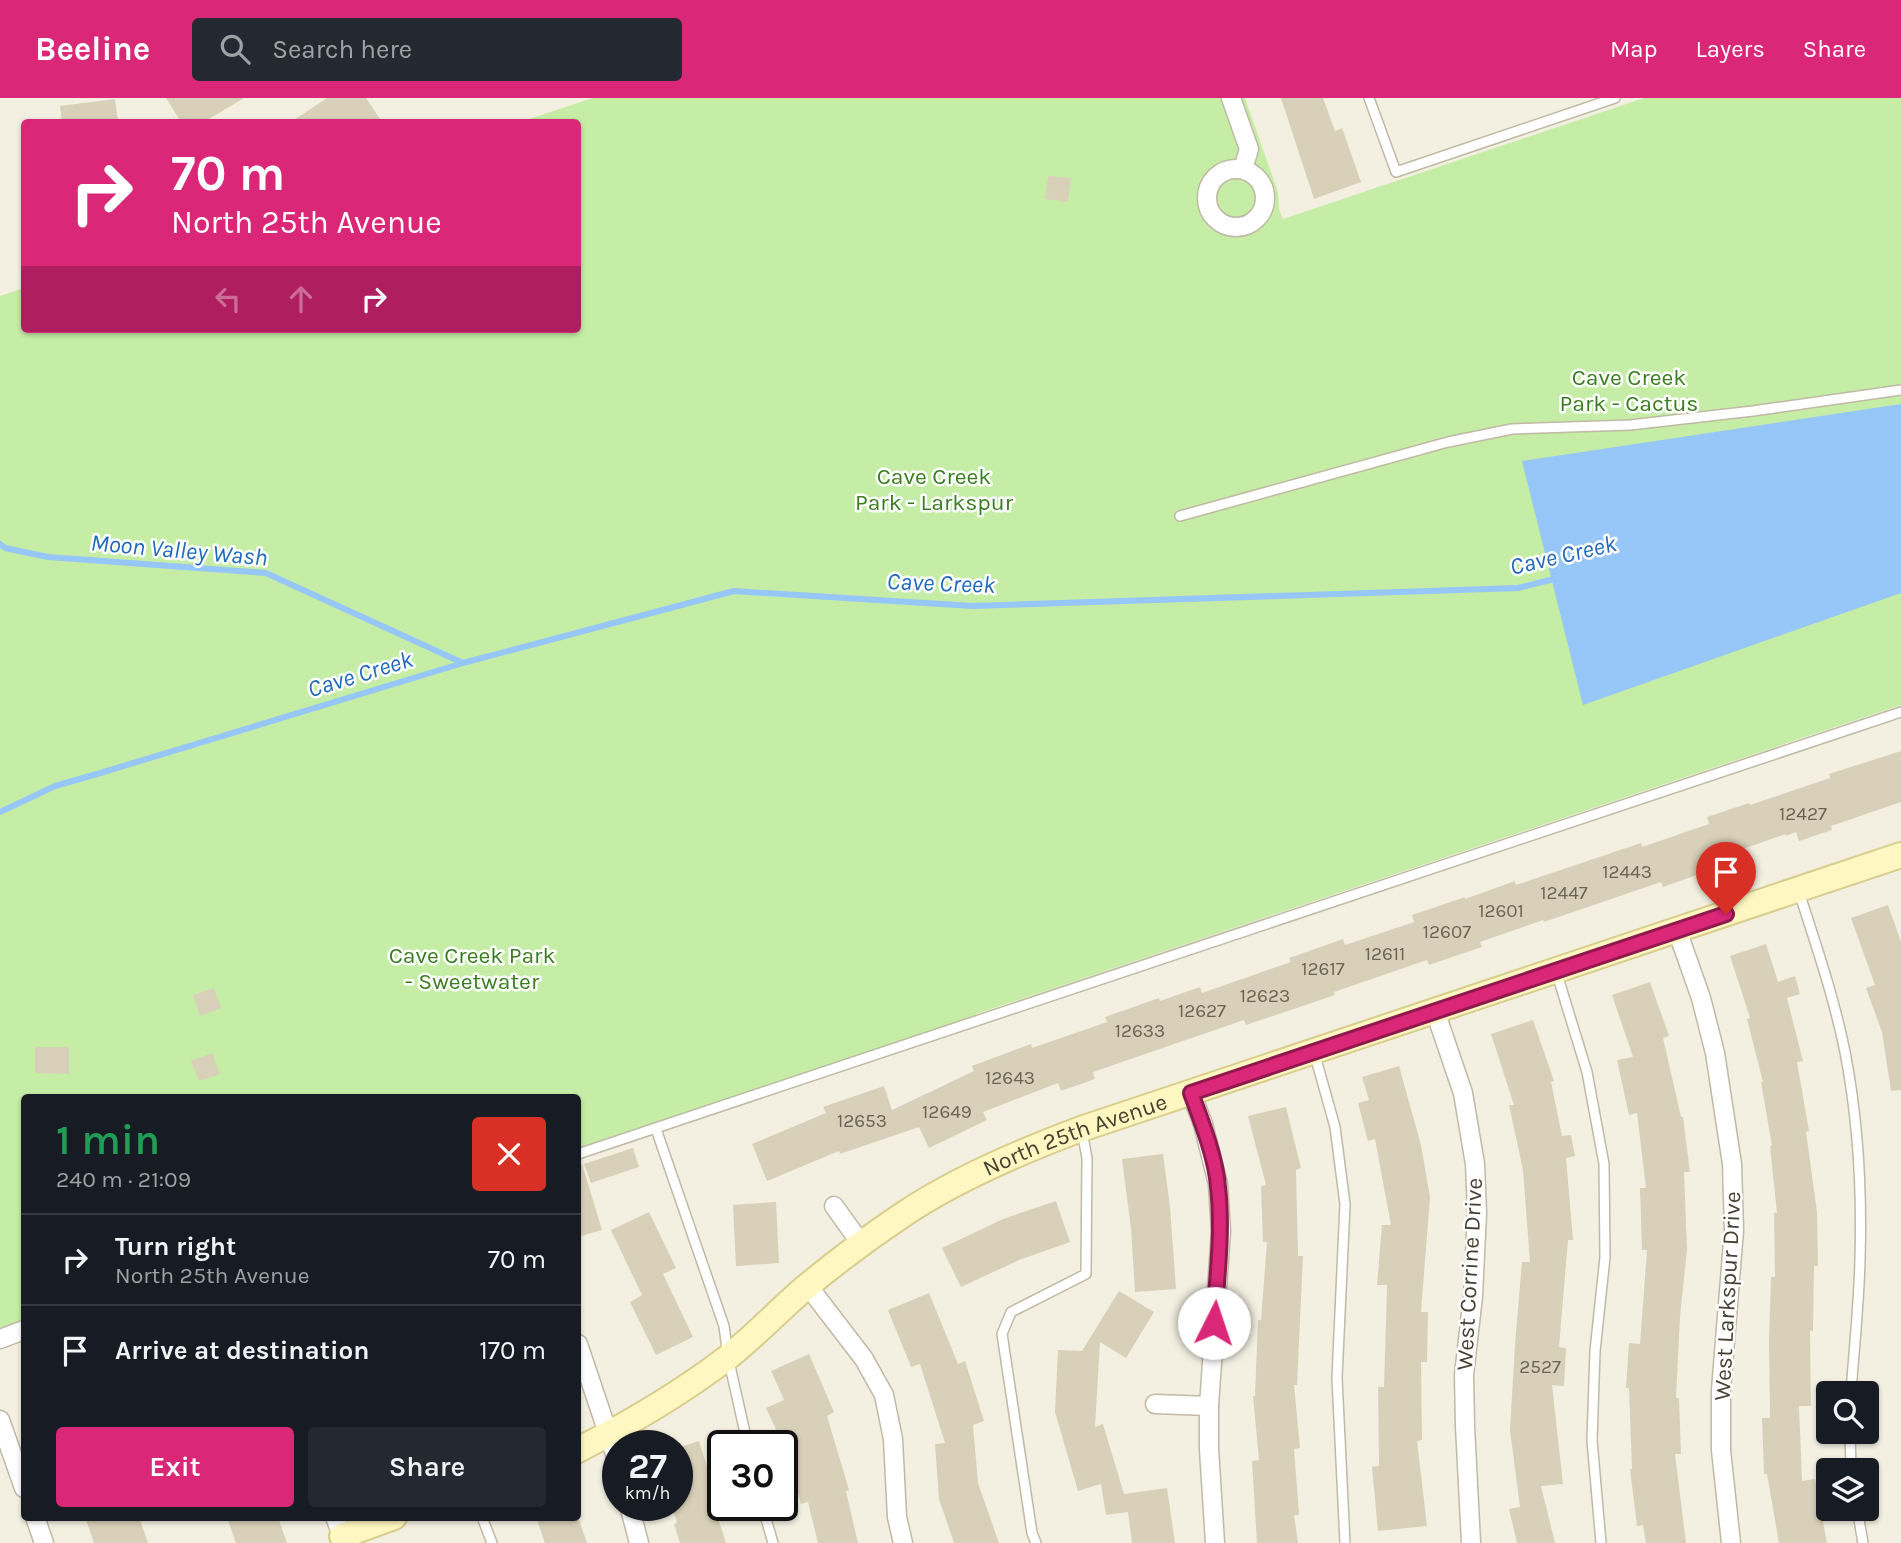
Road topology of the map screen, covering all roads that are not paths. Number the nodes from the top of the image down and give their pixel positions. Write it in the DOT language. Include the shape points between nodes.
graph roads {
  1 [pos="1231,98"];
  2 [pos="1369,98"];
  3 [pos="1615,98"];
  4 [pos="1243,169"];
  5 [pos="1901,390"];
  6 [pos="1180,516"];
  7 [pos="1901,712"];
  8 [pos="1901,855"];
  9 [pos="1799,890"];
  10 [pos="1677,930"];
  11 [pos="1556,971"];
  12 [pos="1435,1011"];
  13 [pos="1314,1051"];
  14 [pos="1191,1093"];
  15 [pos="656,1129"];
  16 [pos="1081,1129"];
  17 [pos="581,1153"];
  18 [pos="834,1206"];
  19 [pos="862,1245"];
  20 [pos="808,1286"];
  21 [pos="21,1332"];
  22 [pos="0,1339"];
  23 [pos="581,1352"];
  24 [pos="728,1357"];
  25 [pos="1852,1381"];
  26 [pos="1155,1404"];
  27 [pos="1209,1406"];
  28 [pos="0,1420"];
  29 [pos="607,1430"];
  30 [pos="614,1430"];
  31 [pos="744,1430"];
  32 [pos="602,1436"];
  33 [pos="581,1448"];
  34 [pos="21,1480"];
  35 [pos="36,1521"];
  36 [pos="380,1521"];
  37 [pos="484,1521"];
  38 [pos="633,1521"];
  39 [pos="767,1521"];
  40 [pos="1859,1521"];
  41 [pos="341,1532"];
  42 [pos="44,1543"];
  43 [pos="492,1543"];
  44 [pos="639,1543"];
  45 [pos="773,1543"];
  46 [pos="903,1543"];
  47 [pos="1036,1543"];
  48 [pos="1215,1543"];
  49 [pos="1345,1543"];
  50 [pos="1471,1543"];
  51 [pos="1601,1543"];
  52 [pos="1731,1543"];
  53 [pos="1863,1543"];
  1 -- 4 [label="street" via="1249,149"];
  2 -- 3 [label="lane" via="1395,172"];
  5 -- 6 [label="lane" via="1630,425 1513,429 1448,442"];
  7 -- 15 [label="lane"];
  8 -- 9 [label="street, North 25th Avenue"];
  9 -- 10 [label="street, North 25th Avenue"];
  9 -- 25 [label="lane" via="1845,1052 1855,1126 1861,1200"];
  10 -- 11 [label="street, North 25th Avenue"];
  10 -- 52 [label="street, West Larkspur Drive" via="1715,1053 1732,1164 1734,1230 1721,1390 1721,1450"];
  11 -- 12 [label="street, North 25th Avenue"];
  11 -- 51 [label="lane" via="1587,1072 1604,1164 1605,1257 1594,1352 1592,1440"];
  12 -- 13 [label="street, North 25th Avenue"];
  12 -- 50 [label="street, West Corrine Drive" via="1463,1093 1475,1164 1473,1296 1464,1374"];
  13 -- 14 [label="street, North 25th Avenue"];
  13 -- 49 [label="lane" via="1335,1127 1345,1204 1337,1378"];
  14 -- 16 [label="street, North 25th Avenue"];
  14 -- 27 [label="street" via="1203,1124 1220,1207"];
  15 -- 17 [label="lane"];
  15 -- 24 [label="lane" via="717,1301"];
  16 -- 19 [label="street, North 25th Avenue" via="967,1179 906,1213"];
  16 -- 47 [label="lane" via="1087,1158 1086,1274 1011,1312 1002,1334"];
  18 -- 19 [label="street"];
  19 -- 20 [label="street, North 25th Avenue"];
  20 -- 24 [label="street, North 25th Avenue"];
  20 -- 46 [label="street" via="864,1359 884,1395"];
  21 -- 22 [label="street"];
  23 -- 29 [label="street"];
  24 -- 30 [label="street, North 25th Avenue" via="682,1391"];
  24 -- 31 [label="lane"];
  26 -- 27 [label="street"];
  27 -- 48 [label="street"];
  28 -- 34 [label="street"];
  32 -- 33 [label="street, North 25th Avenue"];
  35 -- 42 [label="street"];
  36 -- 41 [label="street"];
  37 -- 43 [label="lane"];
  38 -- 44 [label="street"];
  39 -- 45 [label="lane"];
  40 -- 53 [label="lane"];
}
